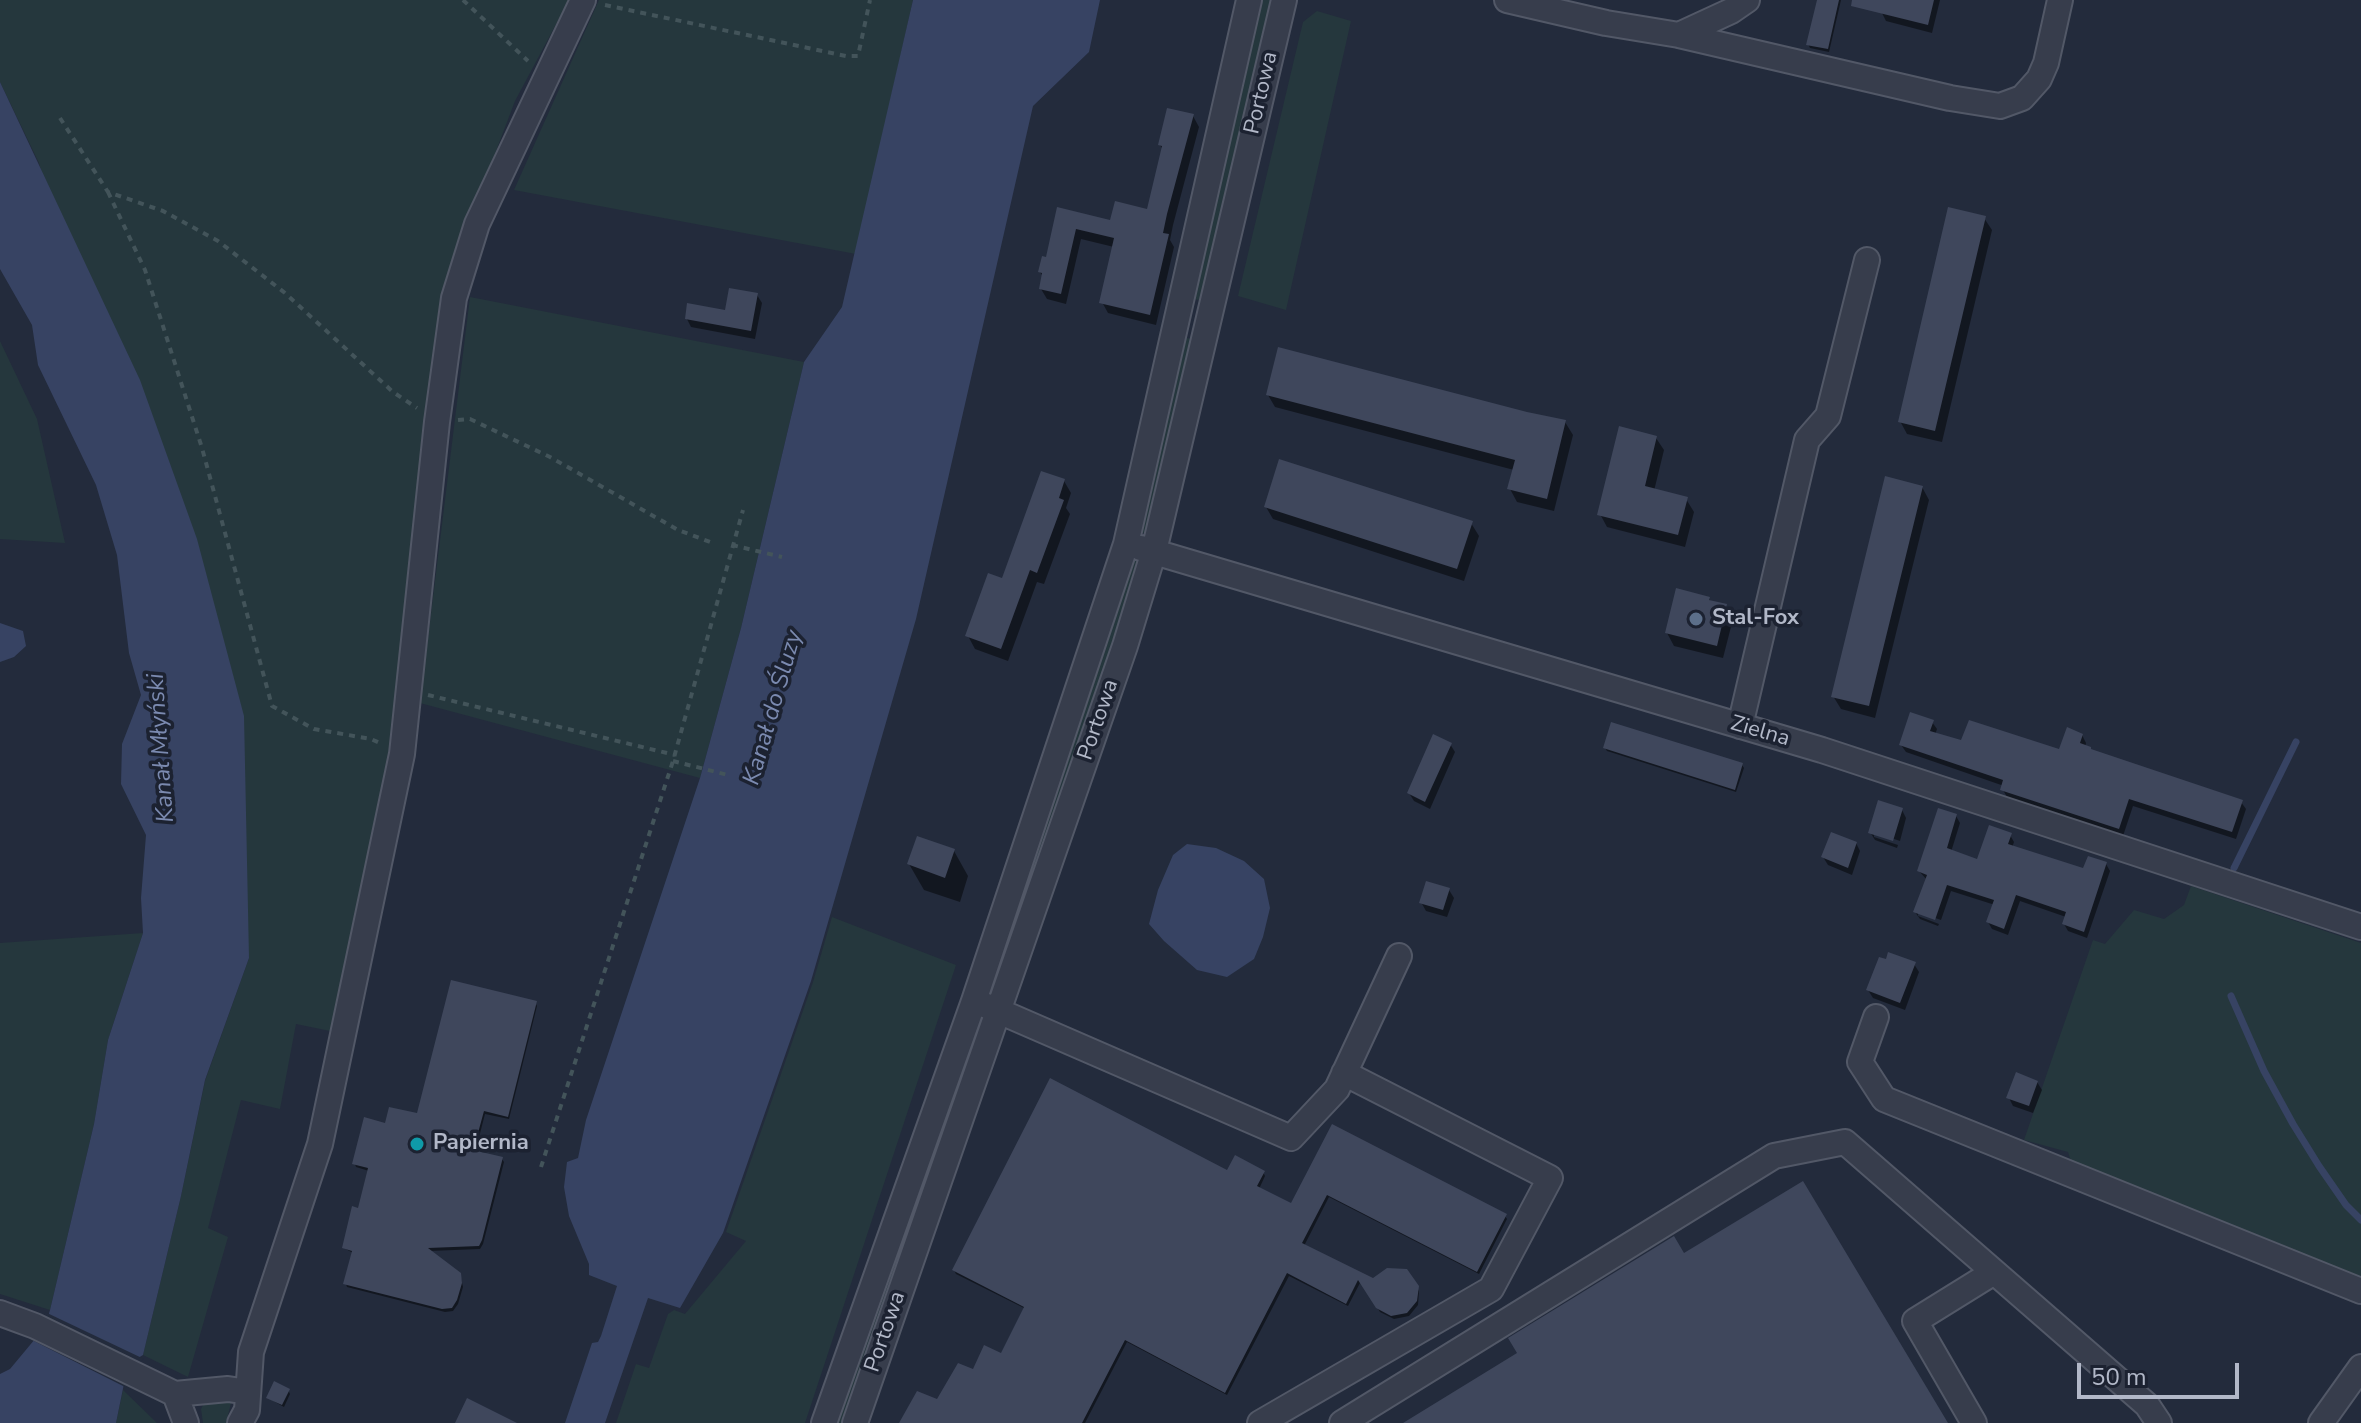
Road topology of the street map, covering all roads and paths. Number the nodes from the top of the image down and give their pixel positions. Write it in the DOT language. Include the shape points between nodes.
graph roads {
  1 [pos="463,0"];
  2 [pos="583,0"];
  3 [pos="870,0"];
  4 [pos="1249,0"];
  5 [pos="1284,0"];
  6 [pos="1507,0"];
  7 [pos="1747,0"];
  8 [pos="2060,0"];
  9 [pos="1608,12"];
  10 [pos="1679,35"];
  11 [pos="547,79"];
  12 [pos="60,118"];
  13 [pos="108,192"];
  14 [pos="1867,260"];
  15 [pos="1178,317"];
  16 [pos="1207,324"];
  17 [pos="437,422"];
  18 [pos="743,510"];
  19 [pos="713,543"];
  20 [pos="1126,544"];
  21 [pos="732,545"];
  22 [pos="1154,551"];
  23 [pos="782,557"];
  24 [pos="409,691"];
  25 [pos="1740,726"];
  26 [pos="402,754"];
  27 [pos="674,758"];
  28 [pos="728,775"];
  29 [pos="2361,927"];
  30 [pos="1399,956"];
  31 [pos="974,1001"];
  32 [pos="999,1011"];
  33 [pos="1876,1017"];
  34 [pos="1344,1073"];
  35 [pos="541,1167"];
  36 [pos="1994,1272"];
  37 [pos="2361,1291"];
  38 [pos="0,1313"];
  39 [pos="2361,1367"];
  40 [pos="248,1392"];
  41 [pos="175,1394"];
  42 [pos="186,1423"];
  43 [pos="240,1423"];
  44 [pos="824,1423"];
  45 [pos="855,1423"];
  46 [pos="1260,1423"];
  47 [pos="1342,1423"];
  48 [pos="1974,1423"];
  49 [pos="2159,1423"];
  50 [pos="2321,1423"];
  1 -- 11 [label="path"];
  2 -- 3 [label="path" via="846,56 858,56"];
  2 -- 11 [label="street"];
  4 -- 15 [label="street, Portowa"];
  5 -- 16 [label="street, Portowa"];
  6 -- 9 [label="street"];
  7 -- 10 [label="street"];
  8 -- 10 [label="street" via="2039,79 2022,98 2000,106"];
  9 -- 10 [label="street"];
  11 -- 17 [label="street" via="472,239 454,298"];
  12 -- 13 [label="path"];
  13 -- 17 [label="path" via="163,211 218,241 285,293 393,392"];
  13 -- 26 [label="path" via="145,270 202,448 272,706 314,729 371,739"];
  14 -- 25 [label="street" via="1828,416 1807,440"];
  15 -- 16 [label="street"];
  15 -- 20 [label="street, Portowa"];
  16 -- 22 [label="street, Portowa"];
  17 -- 19 [label="path" via="470,419 550,457 678,530"];
  17 -- 24 [label="street"];
  18 -- 21 [label="path"];
  20 -- 22 [label="street, Zielna"];
  20 -- 31 [label="street, Portowa"];
  21 -- 23 [label="path"];
  21 -- 27 [label="path"];
  22 -- 25 [label="street, Zielna"];
  22 -- 32 [label="street, Portowa"];
  24 -- 26 [label="street"];
  24 -- 27 [label="path"];
  25 -- 29 [label="street, Zielna"];
  26 -- 40 [label="street" via="320,1144 251,1352"];
  27 -- 28 [label="path"];
  27 -- 35 [label="path"];
  30 -- 34 [label="street"];
  31 -- 32 [label="street"];
  31 -- 44 [label="street, Portowa"];
  32 -- 34 [label="street" via="1291,1138 1337,1089"];
  32 -- 45 [label="street, Portowa"];
  33 -- 37 [label="street" via="1860,1062 1884,1099"];
  34 -- 46 [label="street" via="1550,1178 1491,1289"];
  36 -- 47 [label="street" via="1845,1142 1774,1156"];
  36 -- 48 [label="street" via="1915,1321"];
  36 -- 49 [label="street" via="2147,1405"];
  38 -- 41 [label="street"];
  39 -- 50 [label="street"];
  40 -- 41 [label="street"];
  40 -- 43 [label="street"];
  41 -- 42 [label="street"];
}
